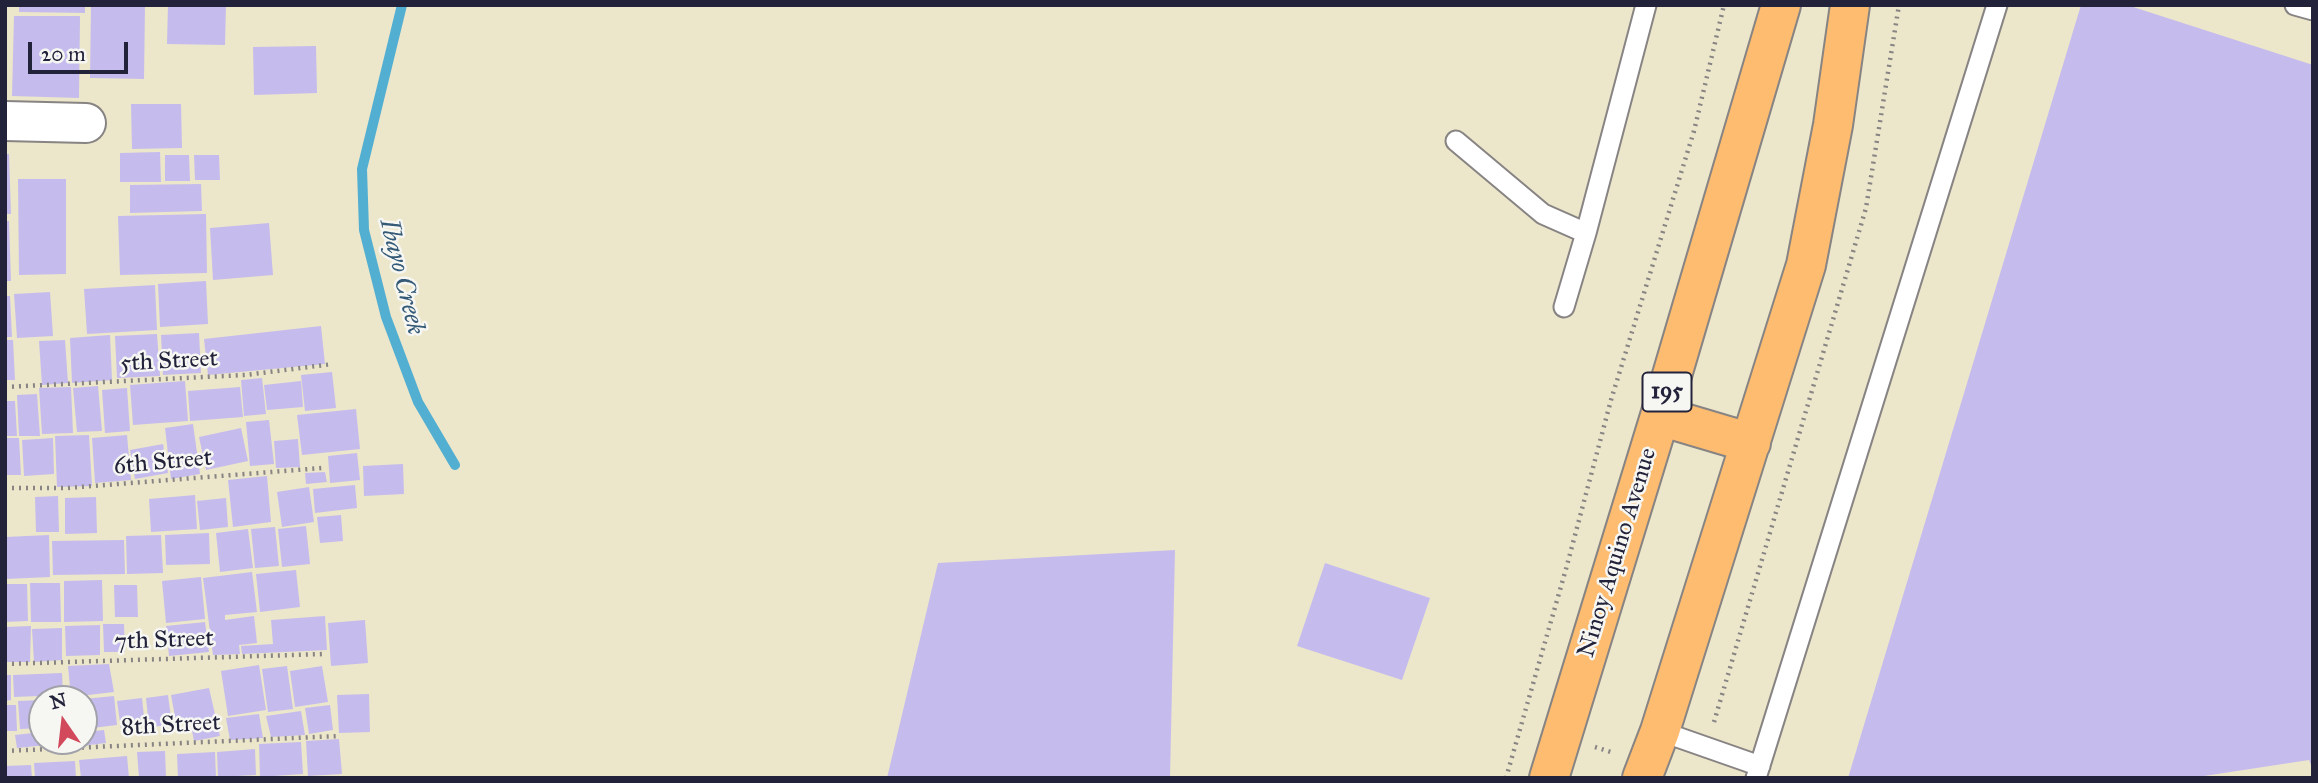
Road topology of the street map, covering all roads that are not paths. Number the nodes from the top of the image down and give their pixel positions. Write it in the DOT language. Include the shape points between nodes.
graph roads {
  1 [pos="1646,5"];
  2 [pos="1781,5"];
  3 [pos="1850,5"];
  4 [pos="1997,5"];
  5 [pos="2295,5"];
  6 [pos="2313,10"];
  7 [pos="5,121"];
  8 [pos="86,122"];
  9 [pos="1456,141"];
  10 [pos="1586,233"];
  11 [pos="1564,307"];
  12 [pos="1660,416"];
  13 [pos="1751,443"];
  14 [pos="1650,758"];
  15 [pos="1758,772"];
  16 [pos="1549,778"];
  1 -- 10 [label="lane"];
  2 -- 12 [label="main road, Ninoy Aquino Avenue / 195"];
  3 -- 13 [label="main road" via="1806,265"];
  4 -- 15 [label="lane"];
  5 -- 6 [label="lane"];
  7 -- 8 [label="street"];
  9 -- 10 [label="lane" via="1543,214"];
  10 -- 11 [label="lane"];
  12 -- 13 [label="main road"];
  12 -- 16 [label="main road, Ninoy Aquino Avenue / 195"];
  13 -- 14 [label="main road"];
  14 -- 15 [label="lane" via="1706,747"];
}
